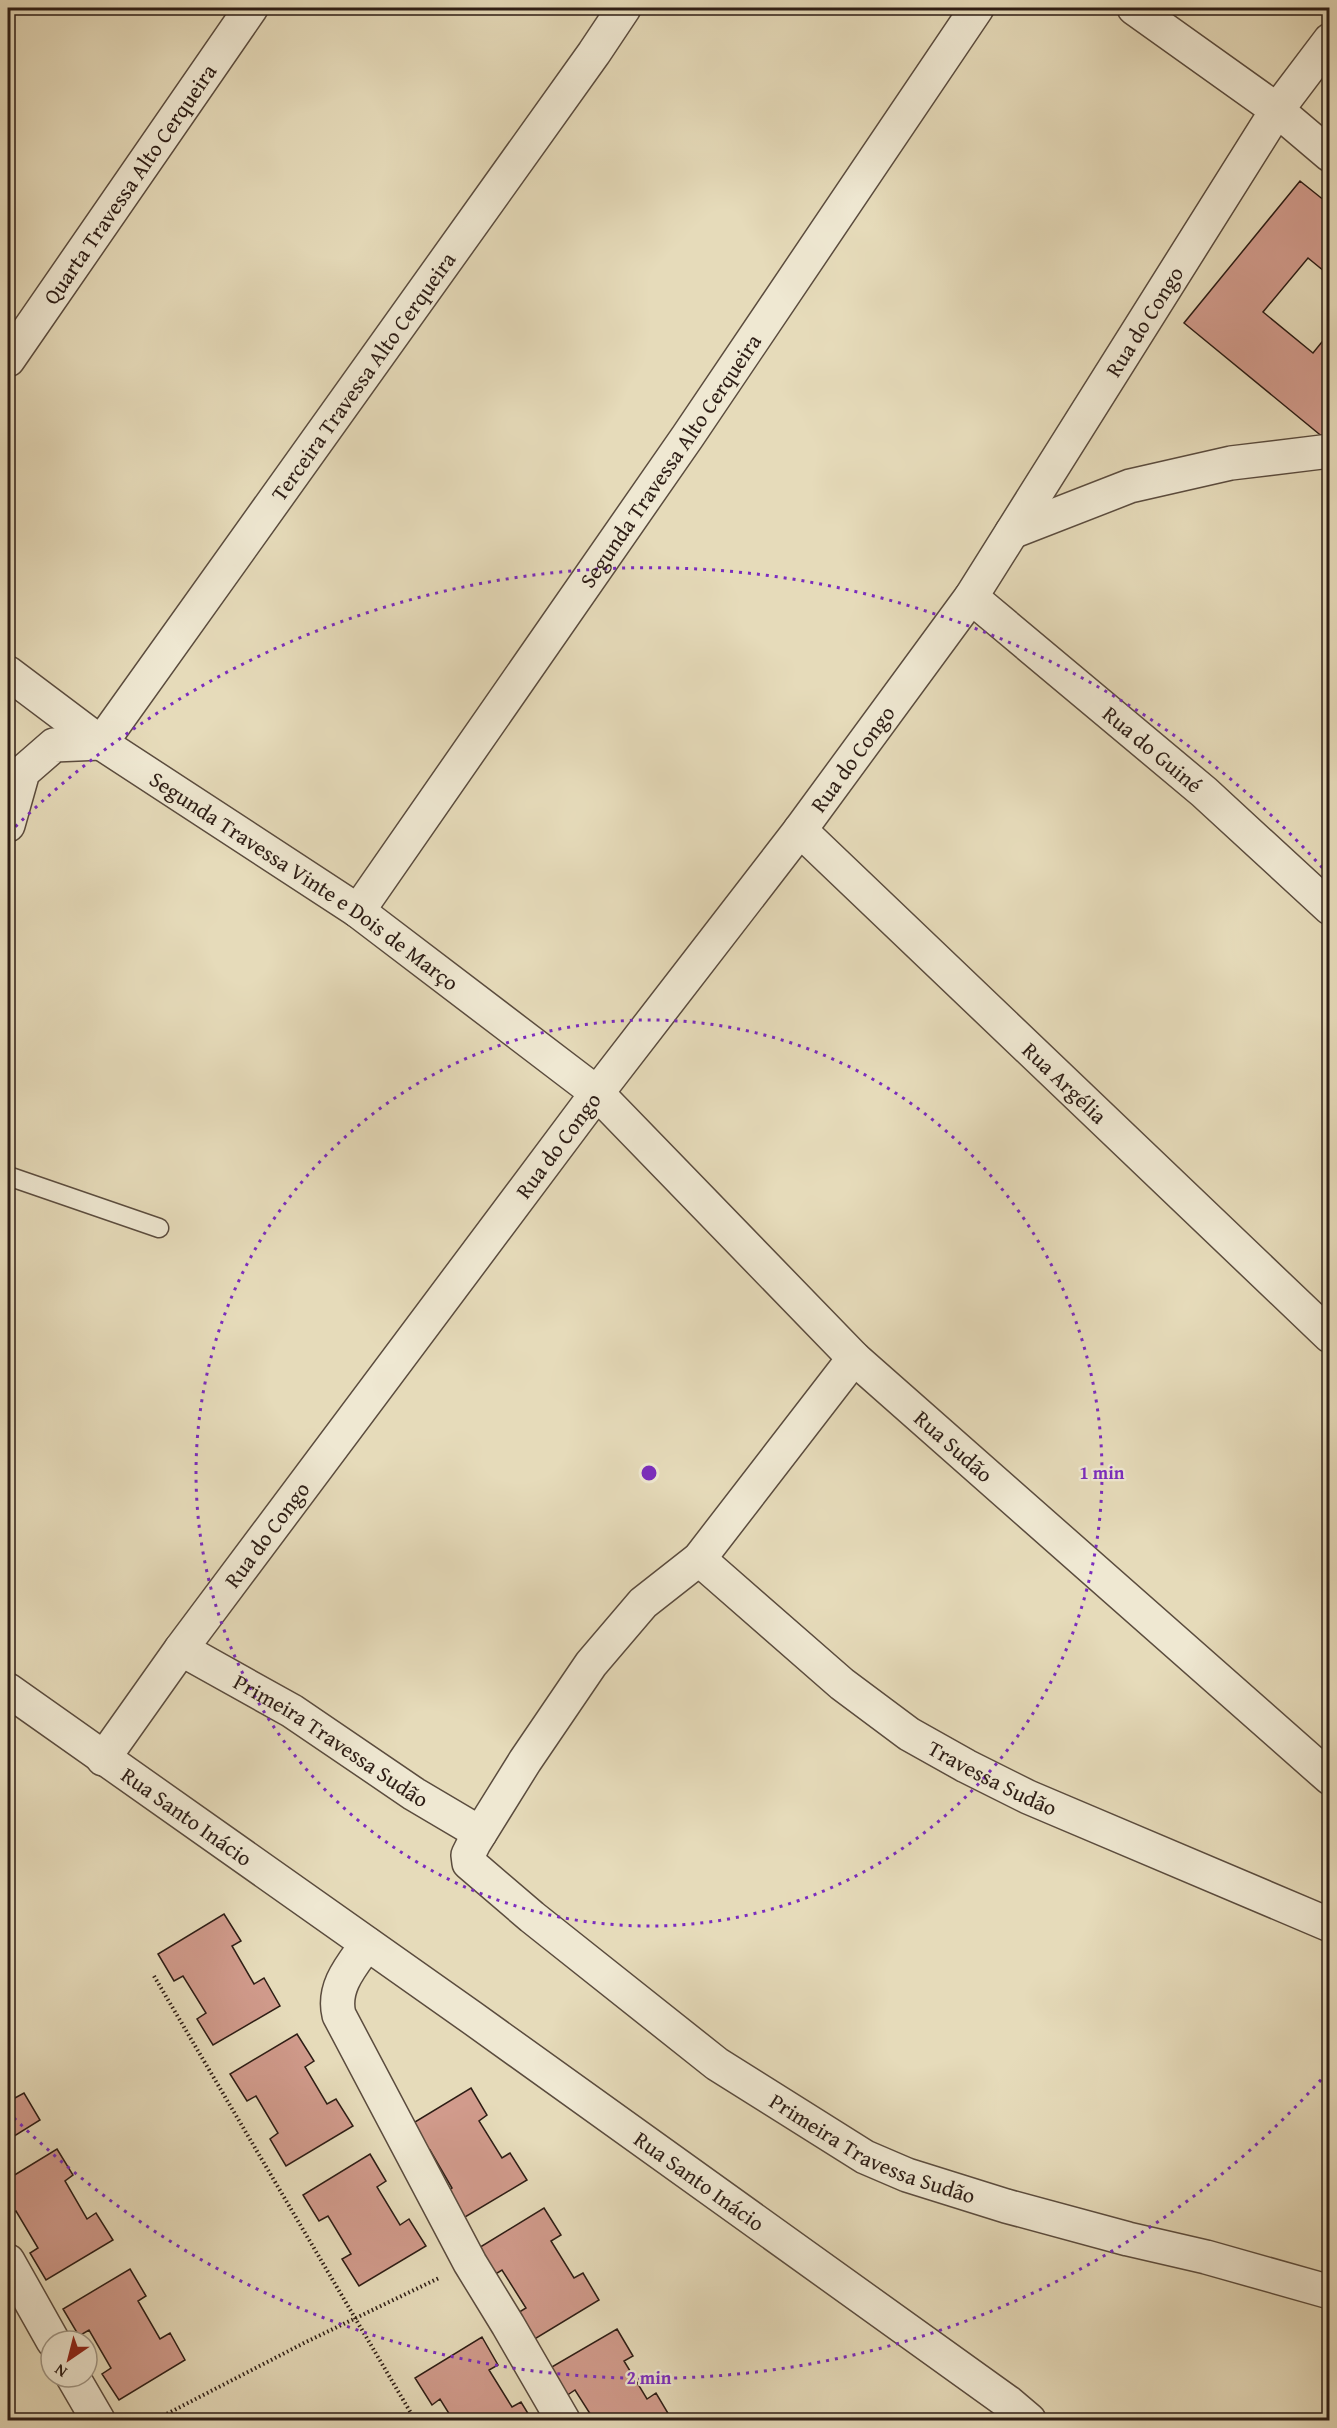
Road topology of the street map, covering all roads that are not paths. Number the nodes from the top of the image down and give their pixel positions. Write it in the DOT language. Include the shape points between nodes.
graph roads {
  1 [pos="250,8"];
  2 [pos="624,8"];
  3 [pos="977,8"];
  4 [pos="1134,8"];
  5 [pos="1329,40"];
  6 [pos="1278,110"];
  7 [pos="1329,156"];
  8 [pos="8,360"];
  9 [pos="1329,451"];
  10 [pos="1012,532"];
  11 [pos="971,597"];
  12 [pos="8,673"];
  13 [pos="101,743"];
  14 [pos="8,825"];
  15 [pos="800,830"];
  16 [pos="1329,908"];
  17 [pos="358,911"];
  18 [pos="597,1093"];
  19 [pos="8,1176"];
  20 [pos="159,1228"];
  21 [pos="1329,1336"];
  22 [pos="854,1358"];
  23 [pos="699,1558"];
  24 [pos="181,1649"];
  25 [pos="8,1690"];
  26 [pos="103,1759"];
  27 [pos="1329,1778"];
  28 [pos="480,1833"];
  29 [pos="1329,1925"];
  30 [pos="367,1944"];
  31 [pos="8,2261"];
  32 [pos="1329,2292"];
  33 [pos="45,2329"];
  34 [pos="80,2389"];
  35 [pos="98,2421"];
  36 [pos="563,2421"];
  37 [pos="1029,2421"];
  1 -- 8 [label="street, Quarta Travessa Alto Cerqueira"];
  2 -- 13 [label="street, Terceira Travessa Alto Cerqueira"];
  3 -- 17 [label="street, Segunda Travessa Alto Cerqueira" via="688,436"];
  4 -- 6 [label="street"];
  5 -- 6 [label="street, Rua do Congo"];
  6 -- 7 [label="street"];
  6 -- 10 [label="street, Rua do Congo"];
  9 -- 10 [label="street" via="1230,463 1130,486"];
  10 -- 11 [label="street, Rua do Congo"];
  11 -- 15 [label="street, Rua do Congo"];
  11 -- 16 [label="street, Rua do Guiné" via="1204,792"];
  12 -- 13 [label="street, Segunda Travessa Vinte e Dois de Março"];
  13 -- 14 [label="street" via="54,745 23,772"];
  13 -- 17 [label="street, Segunda Travessa Vinte e Dois de Março"];
  15 -- 18 [label="street, Rua do Congo"];
  15 -- 21 [label="street, Rua Argélia"];
  17 -- 18 [label="street, Segunda Travessa Vinte e Dois de Março"];
  18 -- 22 [label="street, Rua Sudão"];
  18 -- 24 [label="street, Rua do Congo"];
  19 -- 20 [label="lane"];
  22 -- 23 [label="street"];
  22 -- 27 [label="street, Rua Sudão"];
  23 -- 28 [label="street" via="643,1603 591,1664"];
  23 -- 29 [label="street, Travessa Sudão" via="842,1684 909,1734 1028,1797"];
  24 -- 26 [label="street, Rua do Congo"];
  24 -- 28 [label="street, Primeira Travessa Sudão" via="292,1711 414,1794"];
  25 -- 26 [label="street, Rua Santo Inácio"];
  26 -- 30 [label="street, Rua Santo Inácio"];
  28 -- 32 [label="street, Primeira Travessa Sudão" via="468,1855 469,1863 482,1875 717,2064 865,2157 907,2175 1006,2206"];
  30 -- 36 [label="street" via="340,1986 339,2015 470,2263"];
  30 -- 37 [label="street, Rua Santo Inácio"];
  31 -- 33 [label="street"];
  34 -- 35 [label="street"];
}
